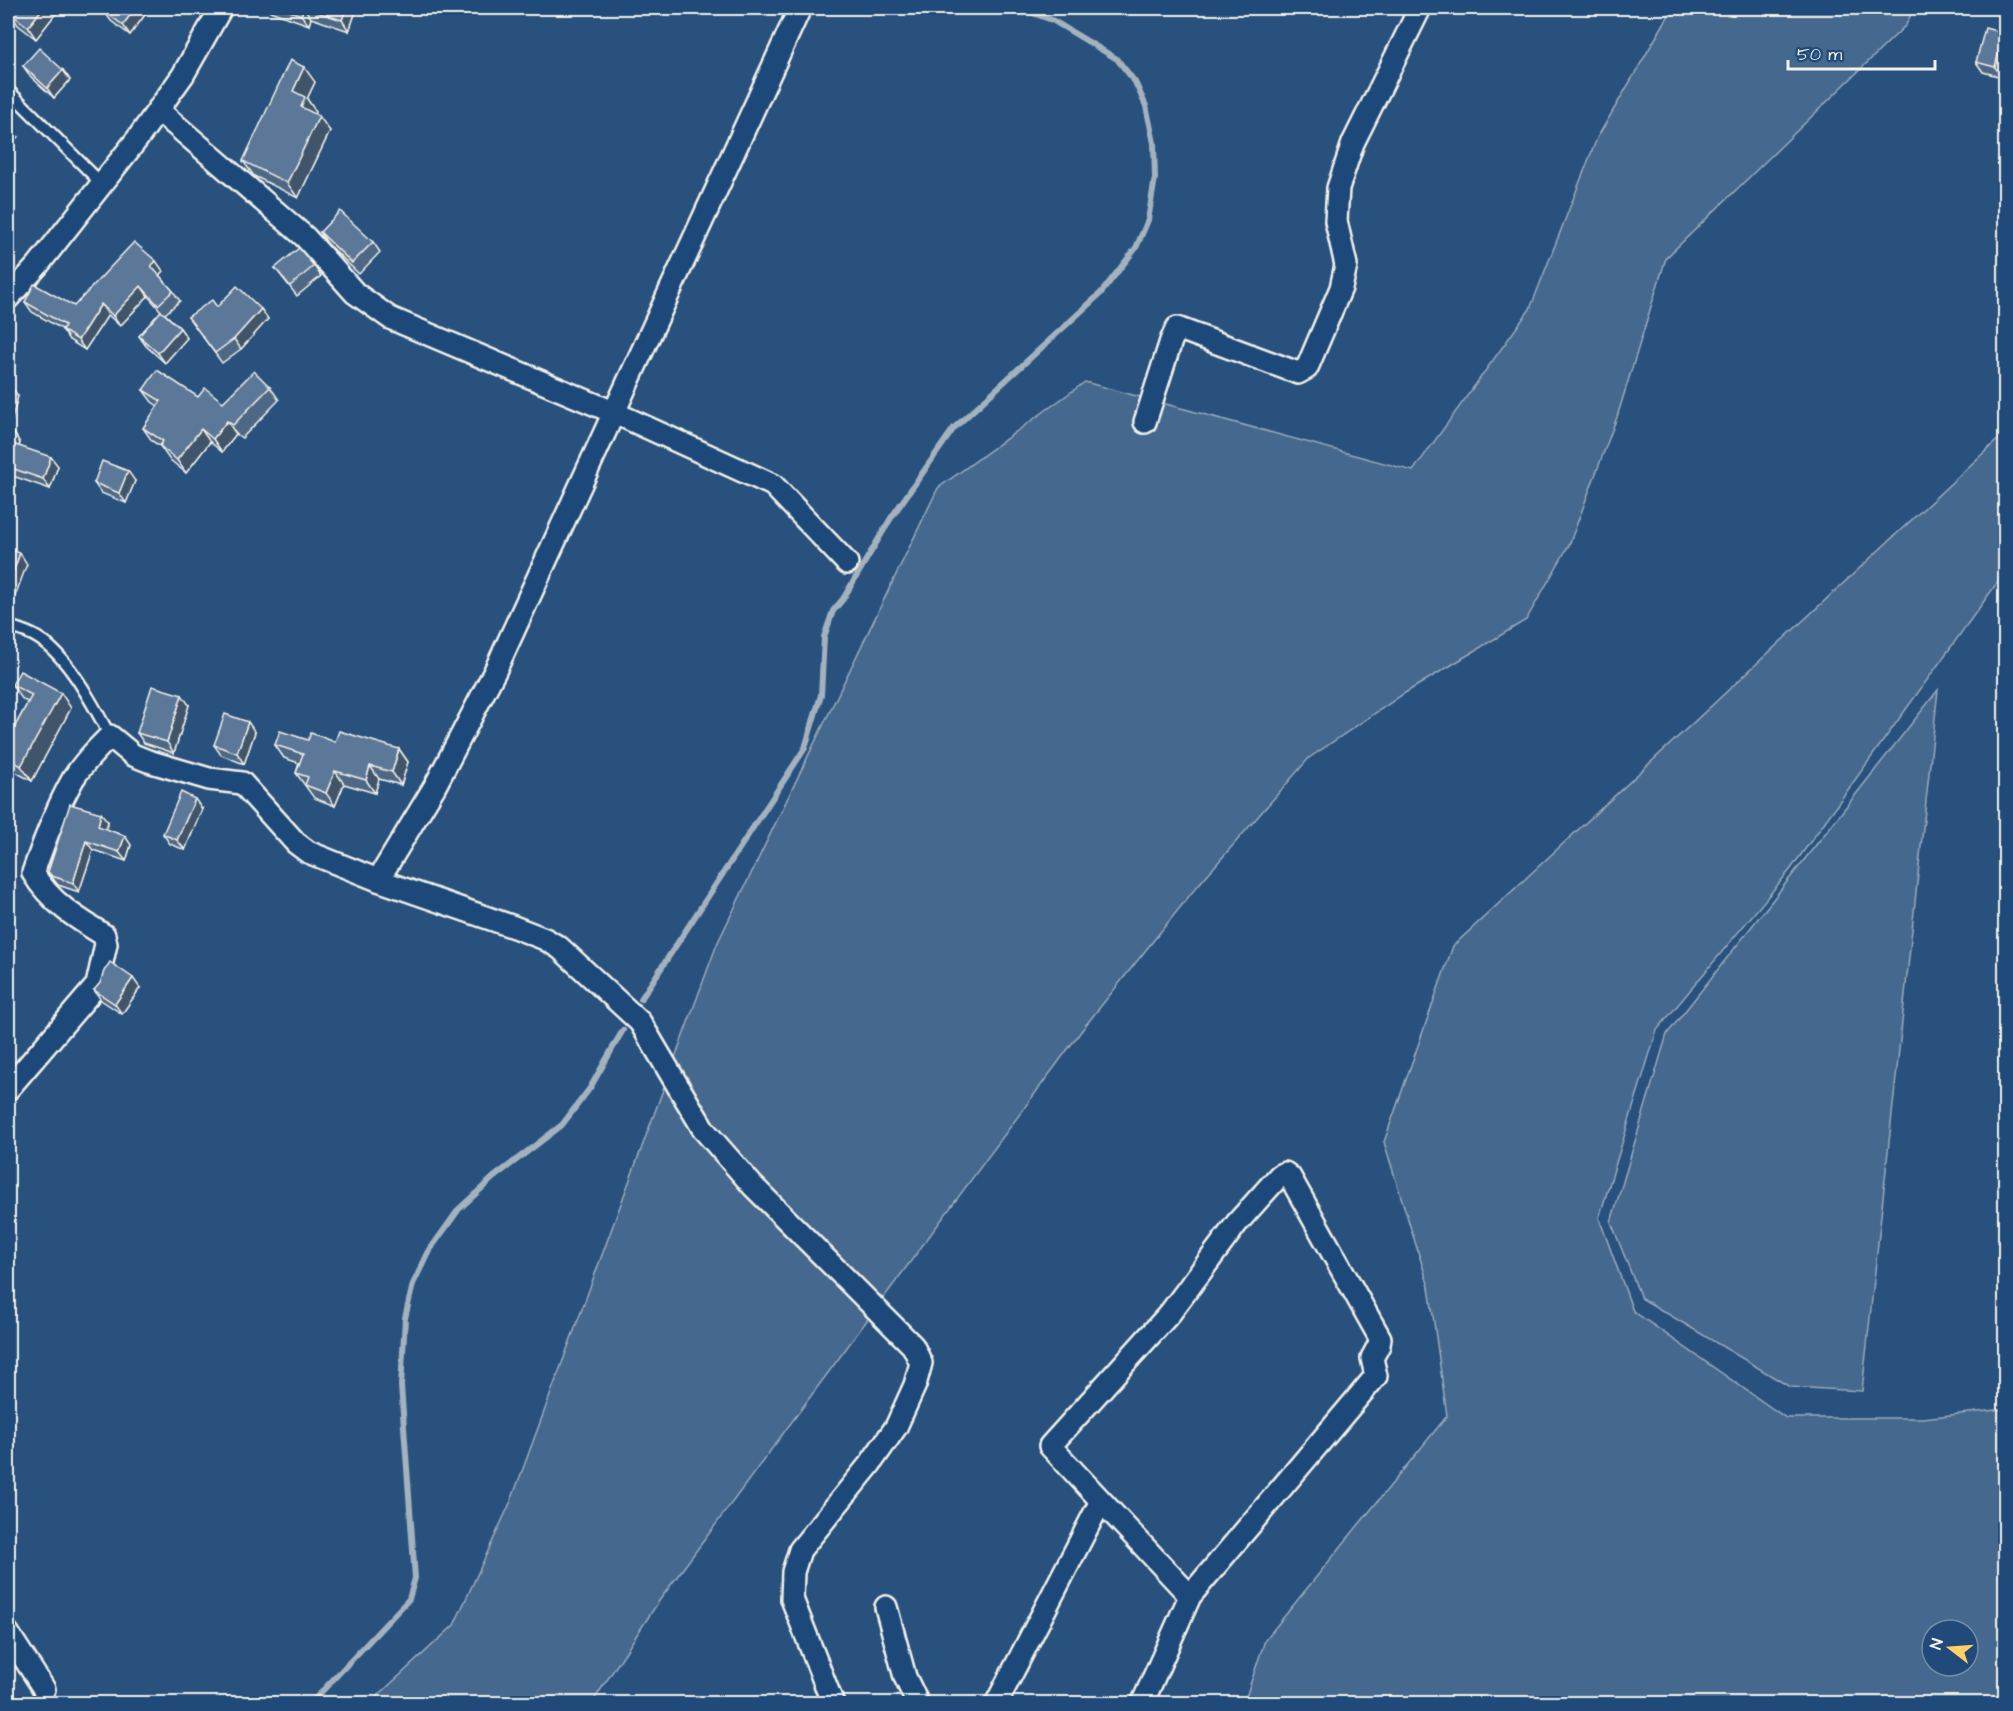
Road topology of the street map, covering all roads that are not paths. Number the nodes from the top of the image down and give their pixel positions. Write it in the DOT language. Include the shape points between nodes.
graph roads {
  1 [pos="221,8"];
  2 [pos="800,8"];
  3 [pos="1420,8"];
  4 [pos="8,90"];
  5 [pos="158,110"];
  6 [pos="102,184"];
  7 [pos="8,298"];
  8 [pos="614,412"];
  9 [pos="1145,422"];
  10 [pos="847,563"];
  11 [pos="8,626"];
  12 [pos="110,736"];
  13 [pos="378,880"];
  14 [pos="8,1089"];
  15 [pos="1101,1501"];
  16 [pos="1190,1596"];
  17 [pos="886,1607"];
  18 [pos="8,1633"];
  19 [pos="44,1689"];
  20 [pos="833,1704"];
  21 [pos="918,1704"];
  22 [pos="996,1704"];
  23 [pos="1142,1704"];
  1 -- 5 [label="street"];
  2 -- 8 [label="street"];
  3 -- 9 [label="street" via="1353,143 1338,188 1336,221 1346,265 1341,288 1307,368 1298,373 1285,369 1178,328"];
  4 -- 6 [label="lane"];
  5 -- 6 [label="street"];
  5 -- 8 [label="street" via="305,237 355,293 390,318"];
  6 -- 7 [label="street"];
  8 -- 10 [label="street" via="773,484"];
  8 -- 13 [label="street" via="495,671 435,786"];
  11 -- 12 [label="lane" via="41,639 58,656 78,680"];
  12 -- 13 [label="street" via="133,755 148,761 209,779 242,783 308,852"];
  12 -- 14 [label="street" via="74,777 47,832 33,873 53,900 104,935 106,944 97,985"];
  13 -- 20 [label="street" via="514,927 560,948 640,1022 704,1130 753,1186 913,1346 921,1363 896,1427 800,1550 793,1572 792,1599"];
  15 -- 16 [label="street"];
  15 -- 16 [label="street" via="1050,1446 1170,1313 1237,1223 1285,1173 1380,1338 1372,1358 1376,1376"];
  15 -- 22 [label="street"];
  16 -- 23 [label="street"];
  17 -- 21 [label="street" via="905,1677"];
  18 -- 19 [label="street"];
}
